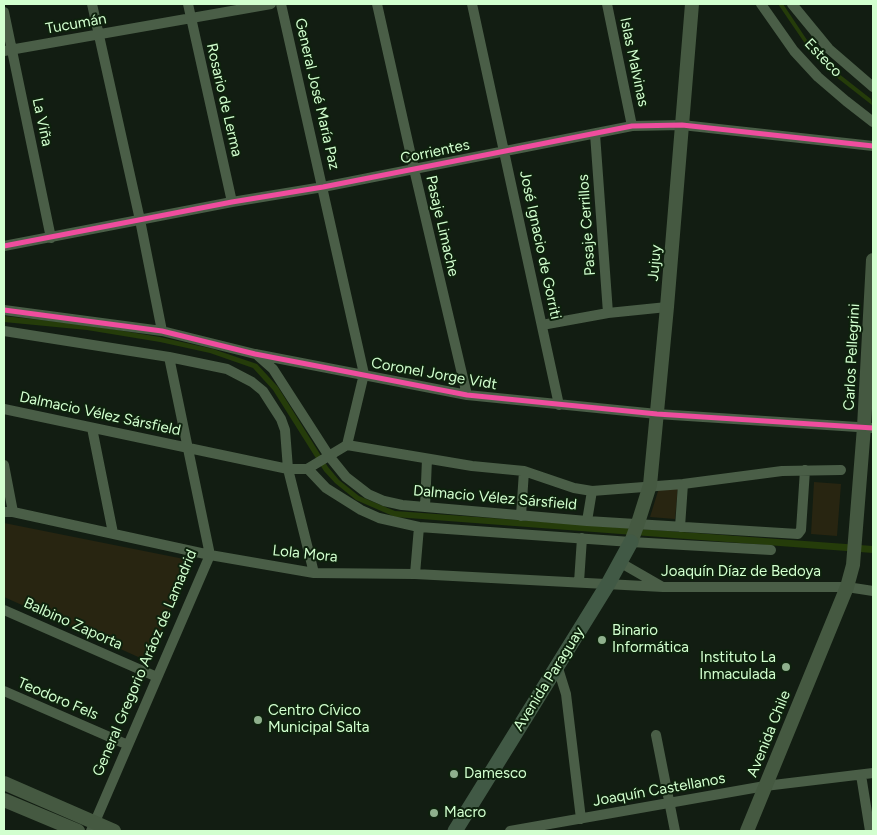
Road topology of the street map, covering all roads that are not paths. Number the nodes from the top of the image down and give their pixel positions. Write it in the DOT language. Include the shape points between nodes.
graph roads {
  1 [pos="92,4"];
  2 [pos="188,4"];
  3 [pos="271,4"];
  4 [pos="281,4"];
  5 [pos="377,4"];
  6 [pos="472,4"];
  7 [pos="607,4"];
  8 [pos="692,4"];
  9 [pos="761,4"];
  10 [pos="792,4"];
  11 [pos="4,12"];
  12 [pos="191,18"];
  13 [pos="99,35"];
  14 [pos="8,50"];
  15 [pos="873,87"];
  16 [pos="873,122"];
  17 [pos="682,125"];
  18 [pos="632,126"];
  19 [pos="595,134"];
  20 [pos="873,146"];
  21 [pos="504,150"];
  22 [pos="414,169"];
  23 [pos="323,187"];
  24 [pos="232,202"];
  25 [pos="140,220"];
  26 [pos="51,238"];
  27 [pos="4,246"];
  28 [pos="873,260"];
  29 [pos="668,307"];
  30 [pos="4,310"];
  31 [pos="608,313"];
  32 [pos="542,325"];
  33 [pos="4,331"];
  34 [pos="162,331"];
  35 [pos="255,354"];
  36 [pos="169,357"];
  37 [pos="364,374"];
  38 [pos="466,395"];
  39 [pos="559,405"];
  40 [pos="4,409"];
  41 [pos="657,414"];
  42 [pos="92,428"];
  43 [pos="869,428"];
  44 [pos="347,445"];
  45 [pos="186,448"];
  46 [pos="329,456"];
  47 [pos="427,459"];
  48 [pos="4,465"];
  49 [pos="311,468"];
  50 [pos="288,470"];
  51 [pos="524,470"];
  52 [pos="805,470"];
  53 [pos="841,470"];
  54 [pos="683,484"];
  55 [pos="650,485"];
  56 [pos="592,490"];
  57 [pos="425,507"];
  58 [pos="8,512"];
  59 [pos="521,516"];
  60 [pos="587,521"];
  61 [pos="638,524"];
  62 [pos="419,527"];
  63 [pos="680,527"];
  64 [pos="113,533"];
  65 [pos="582,538"];
  66 [pos="631,542"];
  67 [pos="771,550"];
  68 [pos="210,555"];
  69 [pos="621,563"];
  70 [pos="853,565"];
  71 [pos="314,574"];
  72 [pos="415,574"];
  73 [pos="579,582"];
  74 [pos="608,584"];
  75 [pos="663,586"];
  76 [pos="847,587"];
  77 [pos="873,591"];
  78 [pos="4,610"];
  79 [pos="557,665"];
  80 [pos="157,677"];
  81 [pos="4,692"];
  82 [pos="656,735"];
  83 [pos="128,745"];
  84 [pos="873,773"];
  85 [pos="861,775"];
  86 [pos="4,783"];
  87 [pos="765,786"];
  88 [pos="4,800"];
  89 [pos="669,803"];
  90 [pos="581,819"];
  91 [pos="93,827"];
  92 [pos="78,831"];
  93 [pos="114,831"];
  94 [pos="455,831"];
  95 [pos="510,831"];
  96 [pos="675,831"];
  97 [pos="747,831"];
  98 [pos="870,831"];
  1 -- 13 [label="street"];
  2 -- 12 [label="street, Rosario de Lerma"];
  3 -- 12 [label="street, Tucumán"];
  4 -- 23 [label="street, General José María Paz"];
  5 -- 22 [label="street, Pasaje Limache"];
  6 -- 21 [label="street, José Ignacio de Gorriti"];
  7 -- 18 [label="street, Islas Malvinas"];
  8 -- 17 [label="main road, Jujuy"];
  9 -- 16 [label="street, Esteco" via="794,51 818,77"];
  10 -- 15 [label="street, Esteco" via="829,49"];
  11 -- 14 [label="street, La Viña"];
  12 -- 13 [label="street, Tucumán"];
  12 -- 24 [label="street, Rosario de Lerma"];
  13 -- 14 [label="street, Tucumán"];
  13 -- 25 [label="street"];
  14 -- 26 [label="street, La Viña"];
  17 -- 18 [label="street, Corrientes"];
  17 -- 20 [label="street, Corrientes"];
  17 -- 29 [label="main road, Jujuy"];
  18 -- 19 [label="street, Corrientes"];
  19 -- 21 [label="street, Corrientes"];
  19 -- 31 [label="street, Pasaje Cerrillos"];
  21 -- 22 [label="street, Corrientes"];
  21 -- 32 [label="street, José Ignacio de Gorriti"];
  22 -- 23 [label="street, Corrientes"];
  22 -- 38 [label="street, Pasaje Limache"];
  23 -- 24 [label="street, Corrientes"];
  23 -- 37 [label="street, General José María Paz"];
  24 -- 25 [label="street, Corrientes"];
  25 -- 26 [label="street, Corrientes"];
  25 -- 34 [label="street"];
  26 -- 27 [label="street, Corrientes"];
  28 -- 43 [label="main road, Carlos Pellegrini"];
  29 -- 31 [label="street"];
  29 -- 41 [label="main road, Jujuy"];
  30 -- 34 [label="street, Coronel Jorge Vidt"];
  31 -- 32 [label="street"];
  32 -- 39 [label="street, José Ignacio de Gorriti"];
  33 -- 36 [label="street"];
  34 -- 35 [label="street, Coronel Jorge Vidt"];
  35 -- 37 [label="street, Coronel Jorge Vidt"];
  35 -- 46 [label="street, Dalmacio Vélez Sársfield" via="273,369"];
  36 -- 45 [label="street, General Gregorio Aráoz de Lamadrid"];
  36 -- 50 [label="street" via="227,369 263,391 285,430"];
  37 -- 38 [label="street, Coronel Jorge Vidt"];
  37 -- 44 [label="street, General José María Paz"];
  38 -- 39 [label="street, Coronel Jorge Vidt"];
  39 -- 41 [label="street, Coronel Jorge Vidt"];
  40 -- 42 [label="street, Dalmacio Vélez Sársfield"];
  41 -- 43 [label="street, Coronel Jorge Vidt"];
  41 -- 55 [label="main road, Jujuy"];
  42 -- 45 [label="street, Dalmacio Vélez Sársfield"];
  42 -- 64 [label="street"];
  43 -- 70 [label="main road, Carlos Pellegrini" via="861,456"];
  44 -- 46 [label="street"];
  44 -- 47 [label="street"];
  45 -- 50 [label="street, Dalmacio Vélez Sársfield"];
  45 -- 68 [label="street, General Gregorio Aráoz de Lamadrid"];
  46 -- 49 [label="street"];
  46 -- 57 [label="street, Dalmacio Vélez Sársfield" via="346,477 368,494 384,501"];
  47 -- 51 [label="street"];
  47 -- 57 [label="street"];
  48 -- 58 [label="street"];
  49 -- 50 [label="street, Dalmacio Vélez Sársfield"];
  49 -- 62 [label="street" via="326,488 361,510 379,518"];
  50 -- 71 [label="street"];
  51 -- 56 [label="street" via="574,488"];
  51 -- 59 [label="street"];
  52 -- 53 [label="street"];
  52 -- 54 [label="street"];
  52 -- 63 [label="street, Dalmacio Vélez Sársfield" via="801,530 798,534"];
  54 -- 55 [label="street"];
  54 -- 63 [label="street"];
  55 -- 56 [label="street"];
  55 -- 61 [label="main road, Jujuy"];
  56 -- 60 [label="street"];
  57 -- 59 [label="street, Dalmacio Vélez Sársfield"];
  58 -- 64 [label="street, Lola Mora"];
  59 -- 60 [label="street, Dalmacio Vélez Sársfield"];
  60 -- 61 [label="street, Dalmacio Vélez Sársfield"];
  61 -- 63 [label="street, Dalmacio Vélez Sársfield"];
  61 -- 66 [label="main road, Avenida Paraguay"];
  62 -- 65 [label="street"];
  62 -- 72 [label="street"];
  64 -- 68 [label="street, Lola Mora"];
  65 -- 66 [label="street"];
  65 -- 73 [label="street"];
  66 -- 67 [label="street"];
  66 -- 69 [label="main road, Avenida Paraguay"];
  68 -- 71 [label="street, Lola Mora"];
  68 -- 80 [label="street, General Gregorio Aráoz de Lamadrid"];
  69 -- 74 [label="main road, Avenida Paraguay"];
  69 -- 75 [label="street"];
  70 -- 76 [label="main road, Avenida Chile"];
  71 -- 72 [label="street, Lola Mora"];
  72 -- 73 [label="street, Lola Mora"];
  73 -- 74 [label="street, Lola Mora"];
  74 -- 75 [label="street, Joaquín Díaz de Bedoya"];
  74 -- 79 [label="main road, Avenida Paraguay"];
  75 -- 76 [label="street, Joaquín Díaz de Bedoya"];
  76 -- 77 [label="street, Joaquín Díaz de Bedoya"];
  76 -- 87 [label="main road, Avenida Chile"];
  78 -- 80 [label="street, Balbino Zaporta"];
  79 -- 90 [label="street" via="566,694"];
  79 -- 94 [label="main road, Avenida Paraguay"];
  80 -- 83 [label="street, General Gregorio Aráoz de Lamadrid"];
  81 -- 83 [label="street, Teodoro Fels"];
  82 -- 89 [label="street"];
  83 -- 91 [label="street, General Gregorio Aráoz de Lamadrid"];
  84 -- 85 [label="street, Joaquín Castellanos"];
  85 -- 87 [label="street, Joaquín Castellanos"];
  85 -- 98 [label="street"];
  86 -- 91 [label="main road"];
  87 -- 89 [label="street, Joaquín Castellanos"];
  87 -- 97 [label="main road, Avenida Chile"];
  88 -- 92 [label="main road"];
  89 -- 90 [label="street, Joaquín Castellanos"];
  89 -- 96 [label="street"];
  90 -- 95 [label="street, Joaquín Castellanos"];
  91 -- 93 [label="main road"];
}
